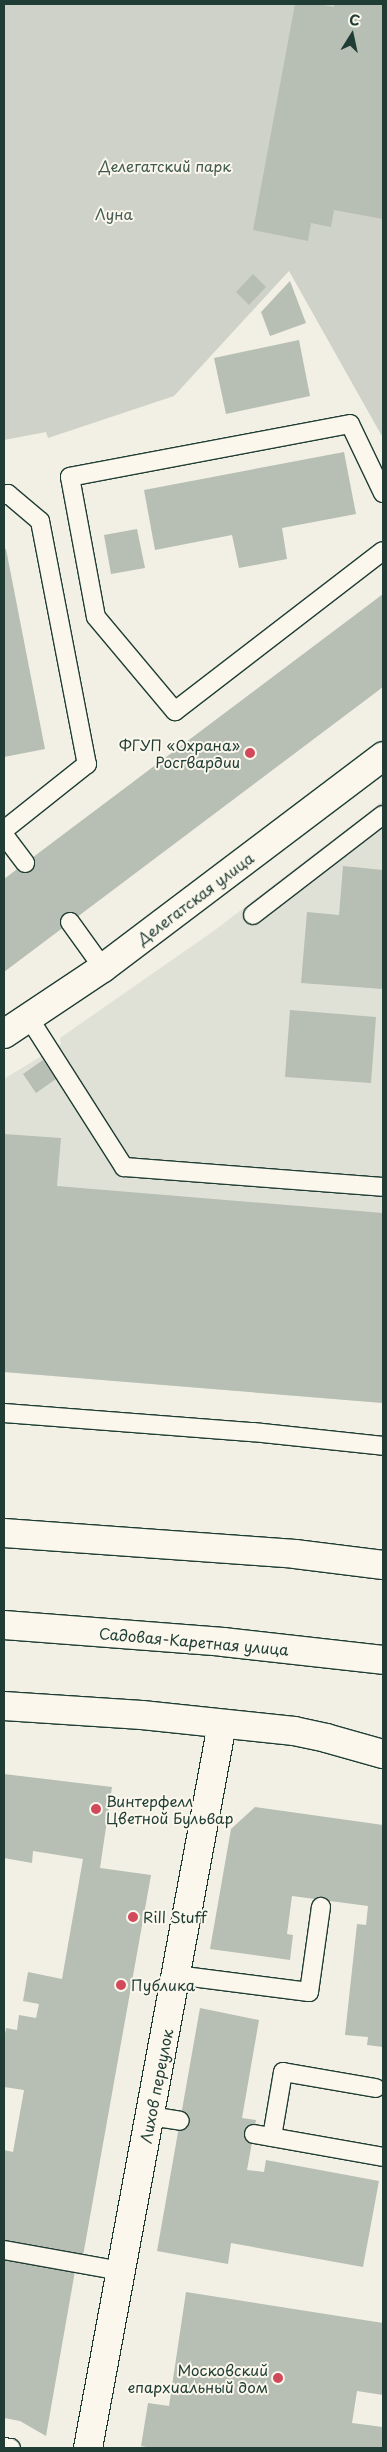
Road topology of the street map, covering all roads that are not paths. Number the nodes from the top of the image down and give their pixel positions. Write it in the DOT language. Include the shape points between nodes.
graph roads {
  1 [pos="383,493"];
  2 [pos="4,495"];
  3 [pos="383,551"];
  4 [pos="383,756"];
  5 [pos="383,815"];
  6 [pos="4,830"];
  7 [pos="4,835"];
  8 [pos="25,862"];
  9 [pos="253,914"];
  10 [pos="70,922"];
  11 [pos="103,968"];
  12 [pos="29,1018"];
  13 [pos="4,1034"];
  14 [pos="383,1187"];
  15 [pos="4,1413"];
  16 [pos="383,1446"];
  17 [pos="4,1530"];
  18 [pos="4,1534"];
  19 [pos="33,1535"];
  20 [pos="383,1565"];
  21 [pos="4,1625"];
  22 [pos="383,1660"];
  23 [pos="4,1706"];
  24 [pos="222,1724"];
  25 [pos="383,1754"];
  26 [pos="321,1907"];
  27 [pos="176,1975"];
  28 [pos="376,2088"];
  29 [pos="150,2116"];
  30 [pos="180,2121"];
  31 [pos="254,2134"];
  32 [pos="272,2137"];
  33 [pos="383,2157"];
  34 [pos="4,2250"];
  35 [pos="121,2271"];
  36 [pos="4,2447"];
  37 [pos="11,2448"];
  38 [pos="88,2448"];
  1 -- 3 [label="lane" via="350,424 70,477 96,617 175,711"];
  2 -- 6 [label="lane" via="8,494 40,521 87,764"];
  4 -- 11 [label="street, Делегатская улица"];
  5 -- 9 [label="lane"];
  7 -- 8 [label="lane"];
  10 -- 11 [label="lane"];
  11 -- 12 [label="street, Делегатская улица"];
  12 -- 13 [label="street, Делегатская улица"];
  12 -- 14 [label="lane" via="124,1167"];
  15 -- 16 [label="lane" via="254,1432"];
  17 -- 19 [label="street"];
  18 -- 19 [label="street"];
  19 -- 20 [label="street" via="295,1554"];
  21 -- 22 [label="street, Садовая-Каретная улица" via="223,1642"];
  23 -- 24 [label="street"];
  24 -- 25 [label="street" via="302,1733"];
  24 -- 27 [label="street, Лихов переулок"];
  26 -- 27 [label="lane" via="309,1992"];
  27 -- 29 [label="street, Лихов переулок"];
  28 -- 32 [label="lane" via="283,2072"];
  29 -- 30 [label="lane"];
  29 -- 35 [label="street, Лихов переулок"];
  31 -- 32 [label="lane"];
  32 -- 33 [label="lane"];
  34 -- 35 [label="lane"];
  35 -- 38 [label="street, Лихов переулок"];
  36 -- 37 [label="lane"];
}
